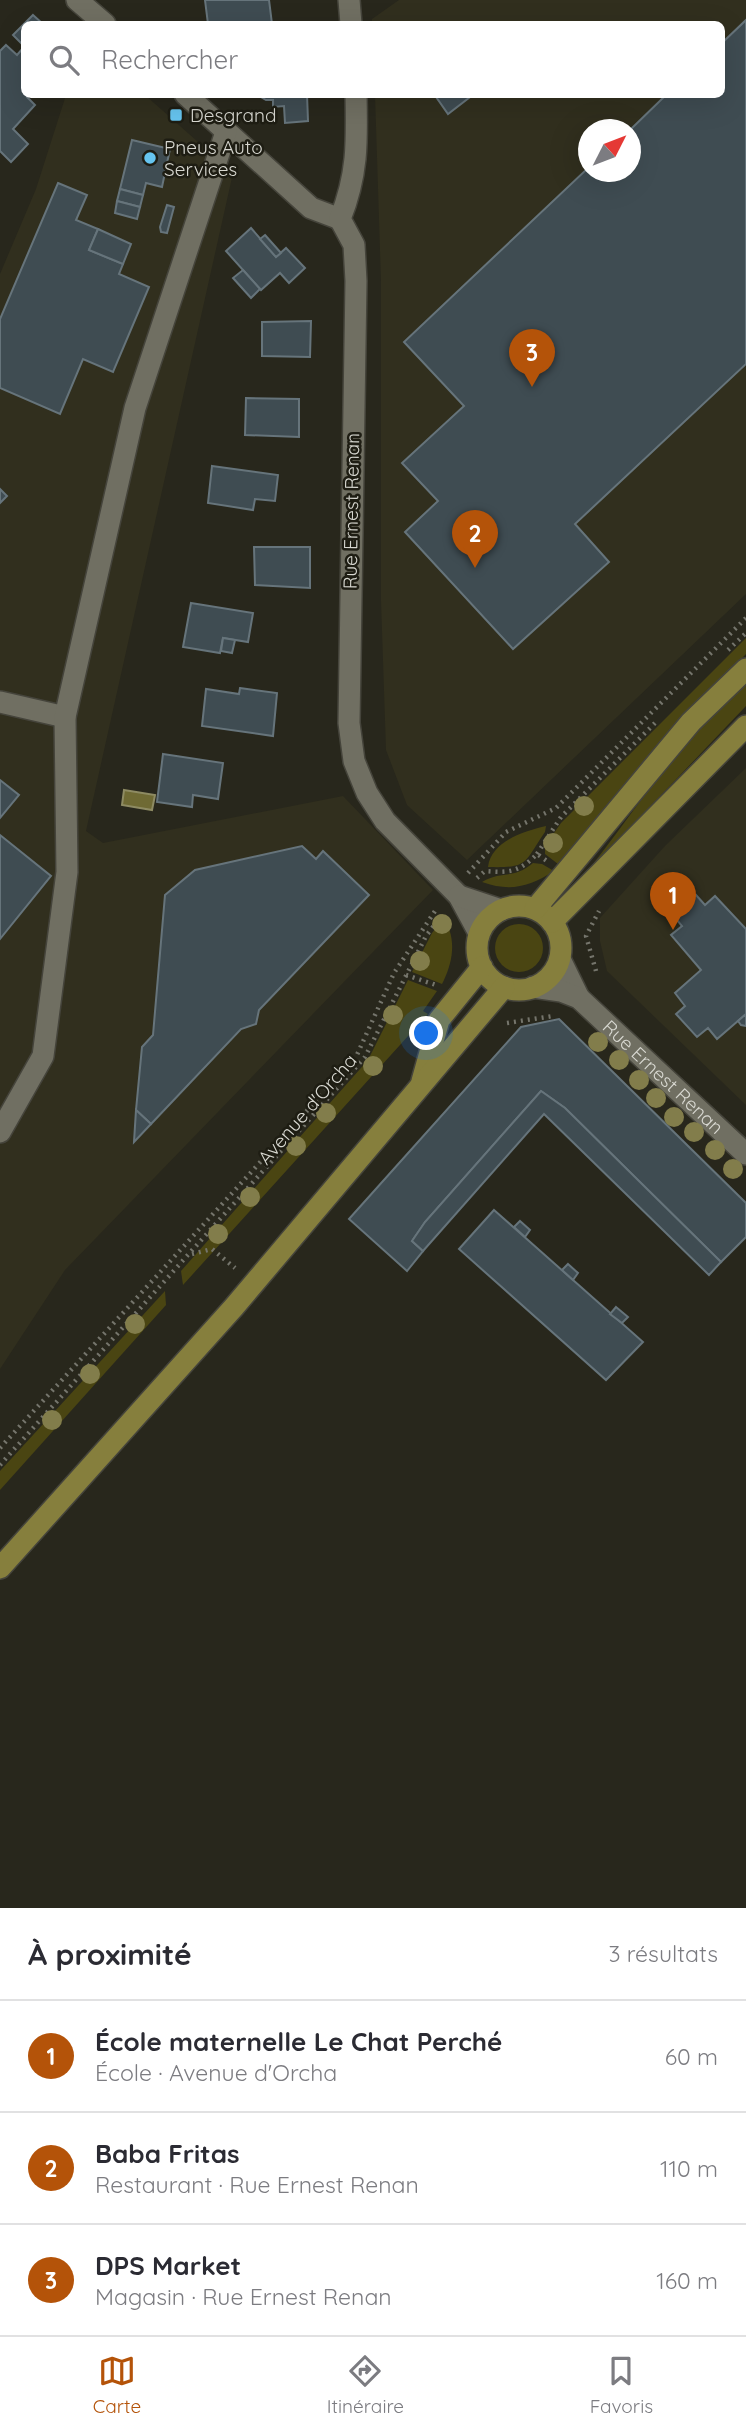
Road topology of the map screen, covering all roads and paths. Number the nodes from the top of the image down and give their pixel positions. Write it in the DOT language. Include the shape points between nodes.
graph roads {
  1 [pos="77,0"];
  2 [pos="349,0"];
  3 [pos="102,21"];
  4 [pos="351,21"];
  5 [pos="189,98"];
  6 [pos="356,98"];
  7 [pos="226,132"];
  8 [pos="341,219"];
  9 [pos="746,618"];
  10 [pos="746,633"];
  11 [pos="718,659"];
  12 [pos="746,669"];
  13 [pos="0,702"];
  14 [pos="664,714"];
  15 [pos="65,717"];
  16 [pos="746,726"];
  17 [pos="537,854"];
  18 [pos="455,893"];
  19 [pos="535,909"];
  20 [pos="501,910"];
  21 [pos="450,919"];
  22 [pos="552,922"];
  23 [pos="479,933"];
  24 [pos="560,959"];
  25 [pos="482,967"];
  26 [pos="504,987"];
  27 [pos="533,988"];
  28 [pos="579,998"];
  29 [pos="420,1087"];
  30 [pos="0,1132"];
  31 [pos="746,1154"];
  32 [pos="0,1448"];
  33 [pos="0,1465"];
  34 [pos="0,1567"];
  1 -- 3 [label="street"];
  2 -- 4 [label="street"];
  5 -- 7 [label="street"];
  6 -- 8 [label="street" via="358,154 353,187"];
  7 -- 8 [label="street" via="311,208"];
  7 -- 15 [label="street" via="135,408"];
  8 -- 18 [label="street, Rue Ernest Renan" via="354,245 356,281 349,723 354,761 385,821"];
  9 -- 18 [label="path, Avenue d'Orcha" via="556,808 506,832"];
  10 -- 11 [label="path"];
  12 -- 19 [label="main road" via="691,722"];
  13 -- 15 [label="street"];
  14 -- 17 [label="path" via="561,817"];
  15 -- 30 [label="street" via="67,872 43,1056"];
  16 -- 22 [label="main road"];
  18 -- 20 [label="street, Rue Ernest Renan"];
  18 -- 23 [label="street, Rue Ernest Renan"];
  18 -- 32 [label="path, Avenue d'Orcha" via="394,973 356,1057"];
  19 -- 20 [label="main road" via="512,906"];
  19 -- 22 [label="main road"];
  20 -- 23 [label="main road"];
  21 -- 33 [label="path" via="446,911 426,936 365,1057"];
  22 -- 24 [label="main road" via="561,940"];
  23 -- 25 [label="main road"];
  24 -- 27 [label="main road" via="554,971"];
  24 -- 28 [label="street, Rue Ernest Renan"];
  25 -- 26 [label="main road"];
  25 -- 29 [label="main road" via="439,1020"];
  26 -- 27 [label="main road"];
  26 -- 29 [label="main road"];
  27 -- 28 [label="street, Rue Ernest Renan"];
  28 -- 31 [label="street, Rue Ernest Renan"];
  29 -- 34 [label="main road" via="234,1307"];
}
